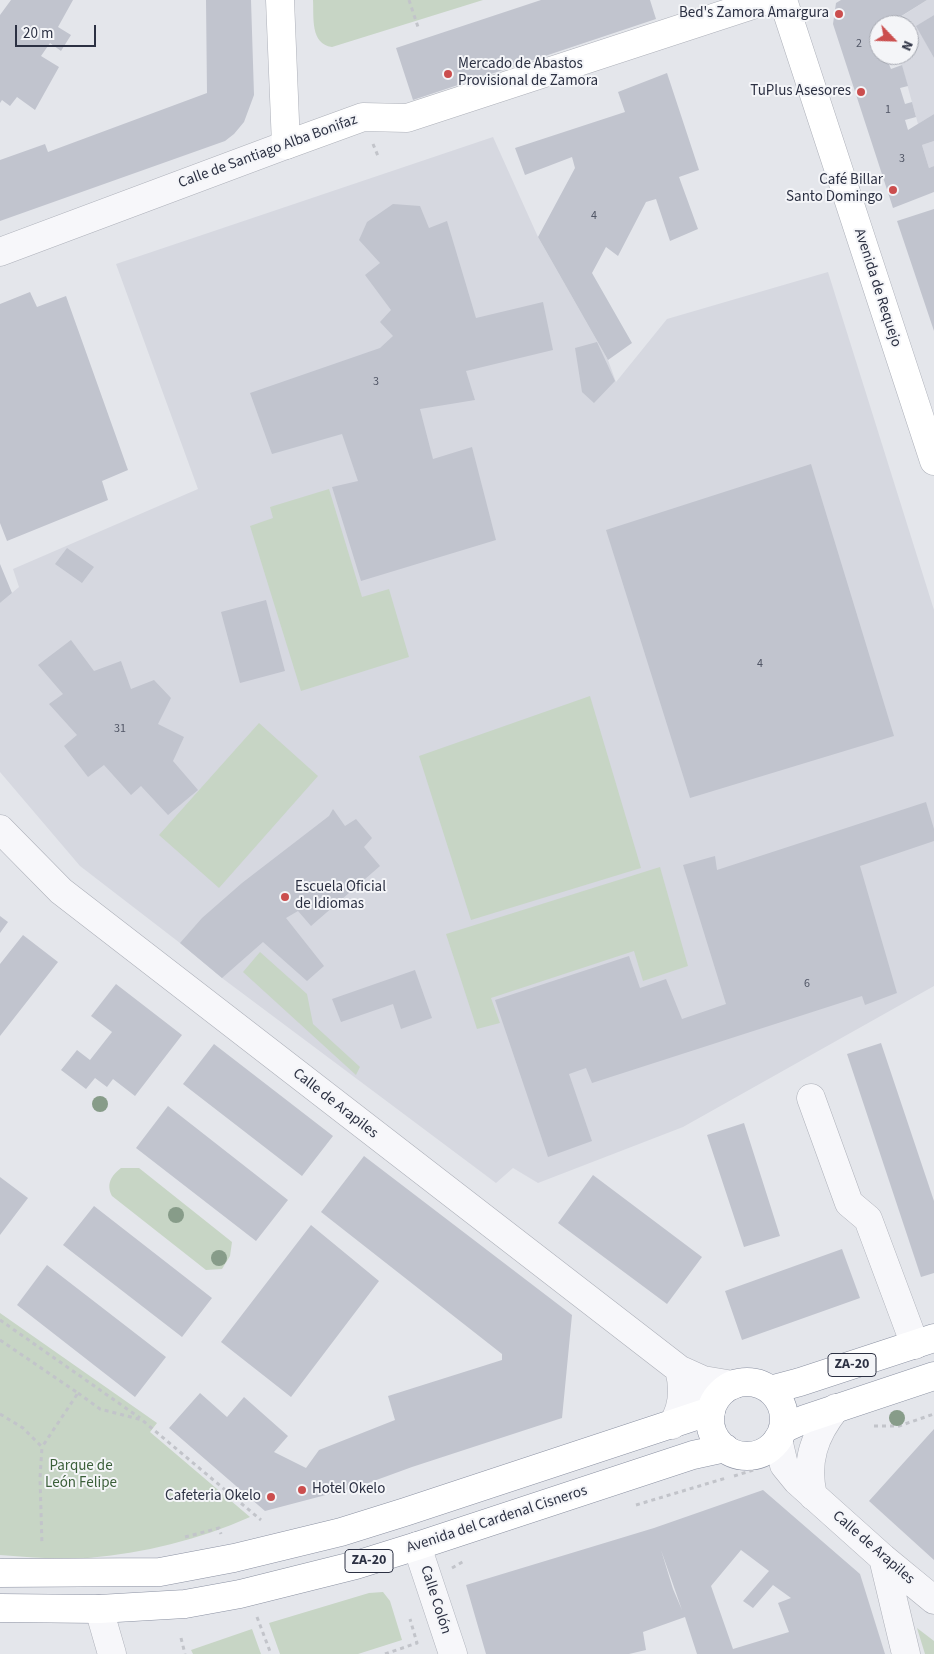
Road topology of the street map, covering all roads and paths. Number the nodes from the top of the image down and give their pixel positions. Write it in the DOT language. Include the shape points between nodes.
graph roads {
  1 [pos="280,0"];
  2 [pos="409,0"];
  3 [pos="768,0"];
  4 [pos="783,0"];
  5 [pos="419,30"];
  6 [pos="286,145"];
  7 [pos="0,252"];
  8 [pos="934,461"];
  9 [pos="0,829"];
  10 [pos="811,1098"];
  11 [pos="0,1320"];
  12 [pos="0,1340"];
  13 [pos="924,1342"];
  14 [pos="679,1369"];
  15 [pos="934,1376"];
  16 [pos="733,1385"];
  17 [pos="770,1390"];
  18 [pos="78,1393"];
  19 [pos="836,1408"];
  20 [pos="711,1411"];
  21 [pos="0,1414"];
  22 [pos="934,1414"];
  23 [pos="142,1420"];
  24 [pos="672,1425"];
  25 [pos="868,1428"];
  26 [pos="42,1447"];
  27 [pos="725,1448"];
  28 [pos="770,1448"];
  29 [pos="813,1496"];
  30 [pos="632,1507"];
  31 [pos="261,1520"];
  32 [pos="417,1546"];
  33 [pos="42,1547"];
  34 [pos="883,1558"];
  35 [pos="468,1559"];
  36 [pos="450,1569"];
  37 [pos="0,1573"];
  38 [pos="934,1600"];
  39 [pos="0,1608"];
  40 [pos="99,1609"];
  41 [pos="409,1615"];
  42 [pos="257,1616"];
  43 [pos="181,1638"];
  44 [pos="112,1654"];
  45 [pos="185,1654"];
  46 [pos="271,1654"];
  47 [pos="386,1654"];
  48 [pos="453,1654"];
  49 [pos="906,1654"];
  1 -- 6 [label="main road"];
  2 -- 5 [label="path"];
  3 -- 6 [label="main road, Calle de Santiago Alba Bonifaz" via="407,118 363,117"];
  4 -- 8 [label="main road, Avenida de Requejo"];
  6 -- 7 [label="street, Calle de Santiago Alba Bonifaz"];
  9 -- 14 [label="street, Calle de Arapiles" via="61,891"];
  10 -- 13 [label="street" via="849,1202 868,1219"];
  11 -- 23 [label="path"];
  12 -- 18 [label="path"];
  13 -- 17 [label="main road, ZA-20"];
  14 -- 16 [label="street, Calle de Arapiles" via="703,1380"];
  14 -- 20 [label="street, Calle de Arapiles" via="703,1395"];
  14 -- 24 [label="street" via="682,1400"];
  15 -- 19 [label="main road, Avenida del Cardenal Cisneros / ZA-20"];
  16 -- 17 [label="main road" via="751,1382"];
  16 -- 20 [label="main road" via="720,1394"];
  17 -- 28 [label="main road" via="782,1406 784,1415"];
  18 -- 23 [label="path" via="100,1409"];
  18 -- 26 [label="path"];
  19 -- 28 [label="main road, Avenida del Cardenal Cisneros / ZA-20"];
  19 -- 29 [label="street" via="820,1429 811,1454"];
  20 -- 24 [label="main road, ZA-20"];
  20 -- 27 [label="main road" via="713,1433"];
  21 -- 26 [label="path" via="23,1428"];
  22 -- 25 [label="path" via="899,1426"];
  23 -- 31 [label="path"];
  24 -- 37 [label="main road, ZA-20" via="341,1532 234,1558 160,1572"];
  26 -- 33 [label="path"];
  27 -- 28 [label="main road, Avenida del Cardenal Cisneros / ZA-20" via="738,1455"];
  27 -- 32 [label="main road, Avenida del Cardenal Cisneros / ZA-20" via="693,1455"];
  28 -- 29 [label="street, Calle de Arapiles" via="778,1461"];
  28 -- 30 [label="path"];
  29 -- 34 [label="street, Calle de Arapiles"];
  32 -- 40 [label="main road, Avenida del Cardenal Cisneros / ZA-20" via="356,1565 222,1598 185,1604"];
  32 -- 48 [label="street, Calle Colón"];
  34 -- 38 [label="street, Calle de Arapiles"];
  34 -- 49 [label="street"];
  35 -- 36 [label="path"];
  39 -- 40 [label="main road, Avenida del Cardenal Cisneros / ZA-20"];
  40 -- 44 [label="street"];
  41 -- 47 [label="path" via="417,1643"];
  42 -- 46 [label="path"];
  43 -- 45 [label="path"];
}
